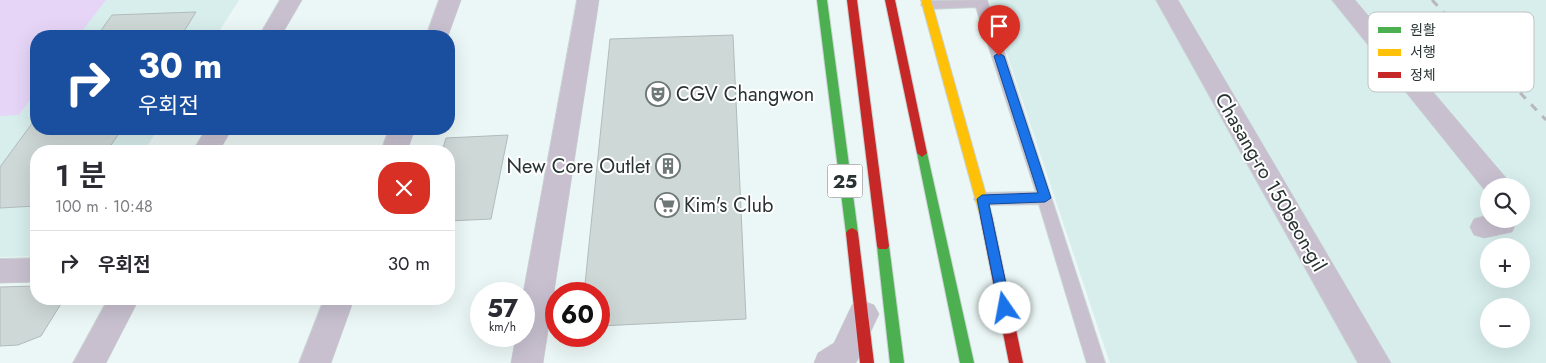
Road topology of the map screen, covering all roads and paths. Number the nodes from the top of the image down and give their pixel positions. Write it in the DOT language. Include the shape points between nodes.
graph roads {
  1 [pos="290,0"];
  2 [pos="450,0"];
  3 [pos="588,0"];
  4 [pos="822,0"];
  5 [pos="852,0"];
  6 [pos="890,0"];
  7 [pos="1167,0"];
  8 [pos="1343,0"];
  9 [pos="981,1"];
  10 [pos="927,2"];
  11 [pos="273,30"];
  12 [pos="439,30"];
  13 [pos="1368,30"];
  14 [pos="1419,92"];
  15 [pos="1490,178"];
  16 [pos="1045,198"];
  17 [pos="982,199"];
  18 [pos="30,270"];
  19 [pos="0,271"];
  20 [pos="121,305"];
  21 [pos="337,305"];
  22 [pos="863,314"];
  23 [pos="89,363"];
  24 [pos="315,363"];
  25 [pos="528,363"];
  26 [pos="830,363"];
  27 [pos="867,363"];
  28 [pos="897,363"];
  29 [pos="967,363"];
  30 [pos="1016,363"];
  31 [pos="1096,363"];
  32 [pos="1375,363"];
  1 -- 11 [label="street"];
  2 -- 12 [label="street"];
  3 -- 25 [label="street"];
  4 -- 22 [label="main road, 25"];
  5 -- 28 [label="main road"];
  6 -- 29 [label="main road"];
  7 -- 32 [label="street, Chasang-ro 150beon-gil"];
  8 -- 13 [label="street"];
  9 -- 10 [label="lane"];
  9 -- 16 [label="lane"];
  10 -- 17 [label="main road"];
  14 -- 15 [label="street"];
  16 -- 17 [label="lane"];
  16 -- 31 [label="lane"];
  17 -- 30 [label="main road"];
  18 -- 19 [label="street"];
  20 -- 23 [label="street"];
  21 -- 24 [label="street"];
  22 -- 26 [label="street" via="845,352"];
  22 -- 27 [label="main road, 25"];
}
